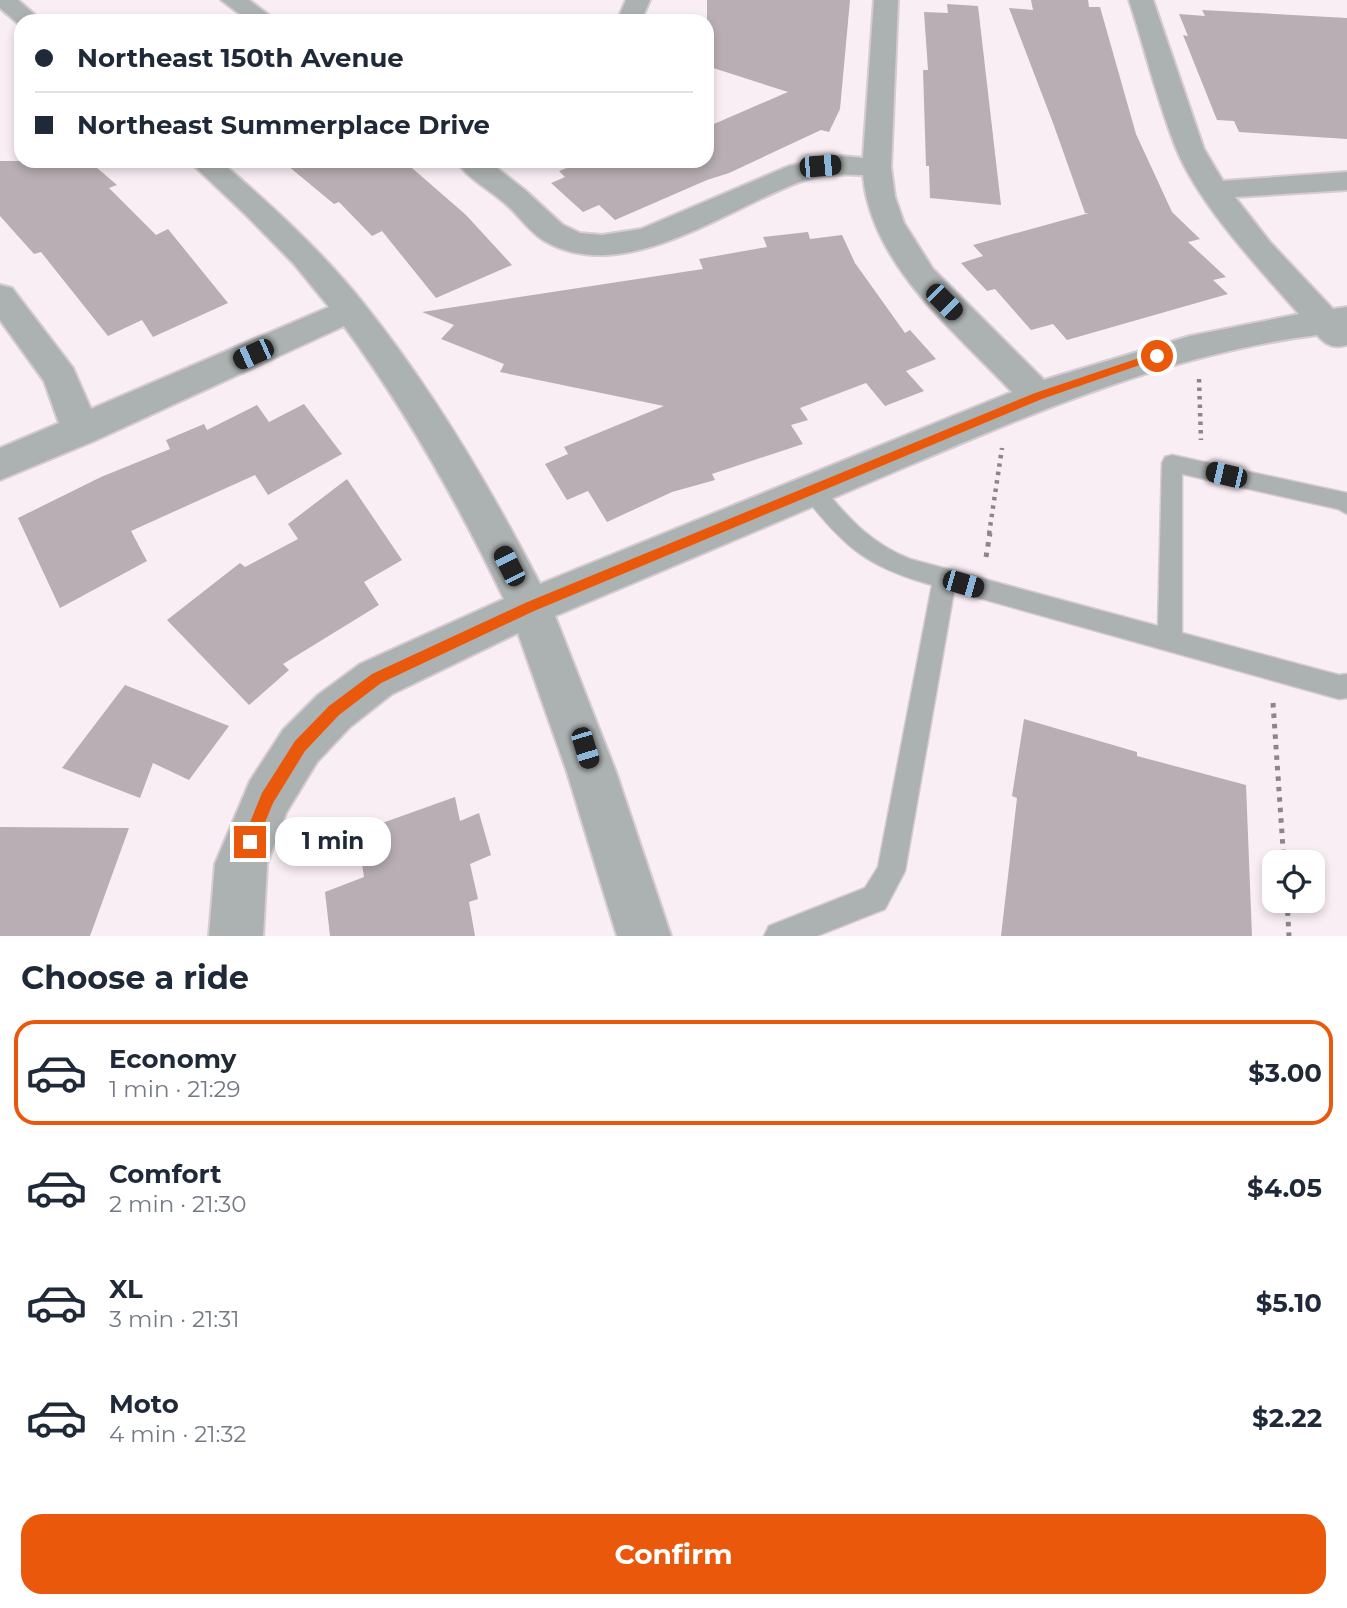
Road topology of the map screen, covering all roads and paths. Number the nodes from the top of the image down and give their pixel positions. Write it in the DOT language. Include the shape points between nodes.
graph roads {
  1 [pos="4,0"];
  2 [pos="233,0"];
  3 [pos="886,0"];
  4 [pos="1140,1"];
  5 [pos="21,14"];
  6 [pos="254,14"];
  7 [pos="877,167"];
  8 [pos="211,168"];
  9 [pos="479,168"];
  10 [pos="1347,181"];
  11 [pos="1214,190"];
  12 [pos="0,296"];
  13 [pos="351,310"];
  14 [pos="1339,328"];
  15 [pos="1183,348"];
  16 [pos="1038,396"];
  17 [pos="978,422"];
  18 [pos="81,431"];
  19 [pos="0,464"];
  20 [pos="1201,469"];
  21 [pos="813,491"];
  22 [pos="1347,505"];
  23 [pos="945,579"];
  24 [pos="981,589"];
  25 [pos="530,607"];
  26 [pos="1170,642"];
  27 [pos="1270,669"];
  28 [pos="1347,686"];
  29 [pos="1283,850"];
  30 [pos="1288,913"];
  31 [pos="236,936"];
  32 [pos="643,936"];
  33 [pos="779,936"];
  34 [pos="1289,936"];
  1 -- 5 [label="street"];
  2 -- 6 [label="street"];
  3 -- 7 [label="street"];
  4 -- 11 [label="street" via="1189,149"];
  7 -- 9 [label="street" via="841,164 800,172 652,236 606,246 580,243 553,232"];
  7 -- 16 [label="street" via="889,223 921,276"];
  8 -- 13 [label="street" via="297,246"];
  10 -- 11 [label="street"];
  11 -- 14 [label="street" via="1259,249"];
  12 -- 18 [label="street" via="61,377"];
  13 -- 18 [label="street"];
  13 -- 25 [label="street" via="433,428"];
  14 -- 15 [label="street"];
  15 -- 16 [label="street"];
  15 -- 20 [label="path" via="1198,371"];
  16 -- 17 [label="street"];
  17 -- 21 [label="street"];
  17 -- 24 [label="path" via="1002,445"];
  18 -- 19 [label="street"];
  20 -- 22 [label="lane"];
  20 -- 26 [label="lane" via="1172,463"];
  21 -- 23 [label="lane" via="852,540 879,558"];
  21 -- 25 [label="street"];
  23 -- 24 [label="lane"];
  23 -- 33 [label="lane" via="891,871 875,900"];
  24 -- 26 [label="lane"];
  25 -- 31 [label="street" via="376,678 300,746 267,798 241,864"];
  25 -- 32 [label="street" via="585,748"];
  26 -- 27 [label="lane"];
  27 -- 28 [label="lane"];
  27 -- 29 [label="path"];
  30 -- 34 [label="path"];
}
